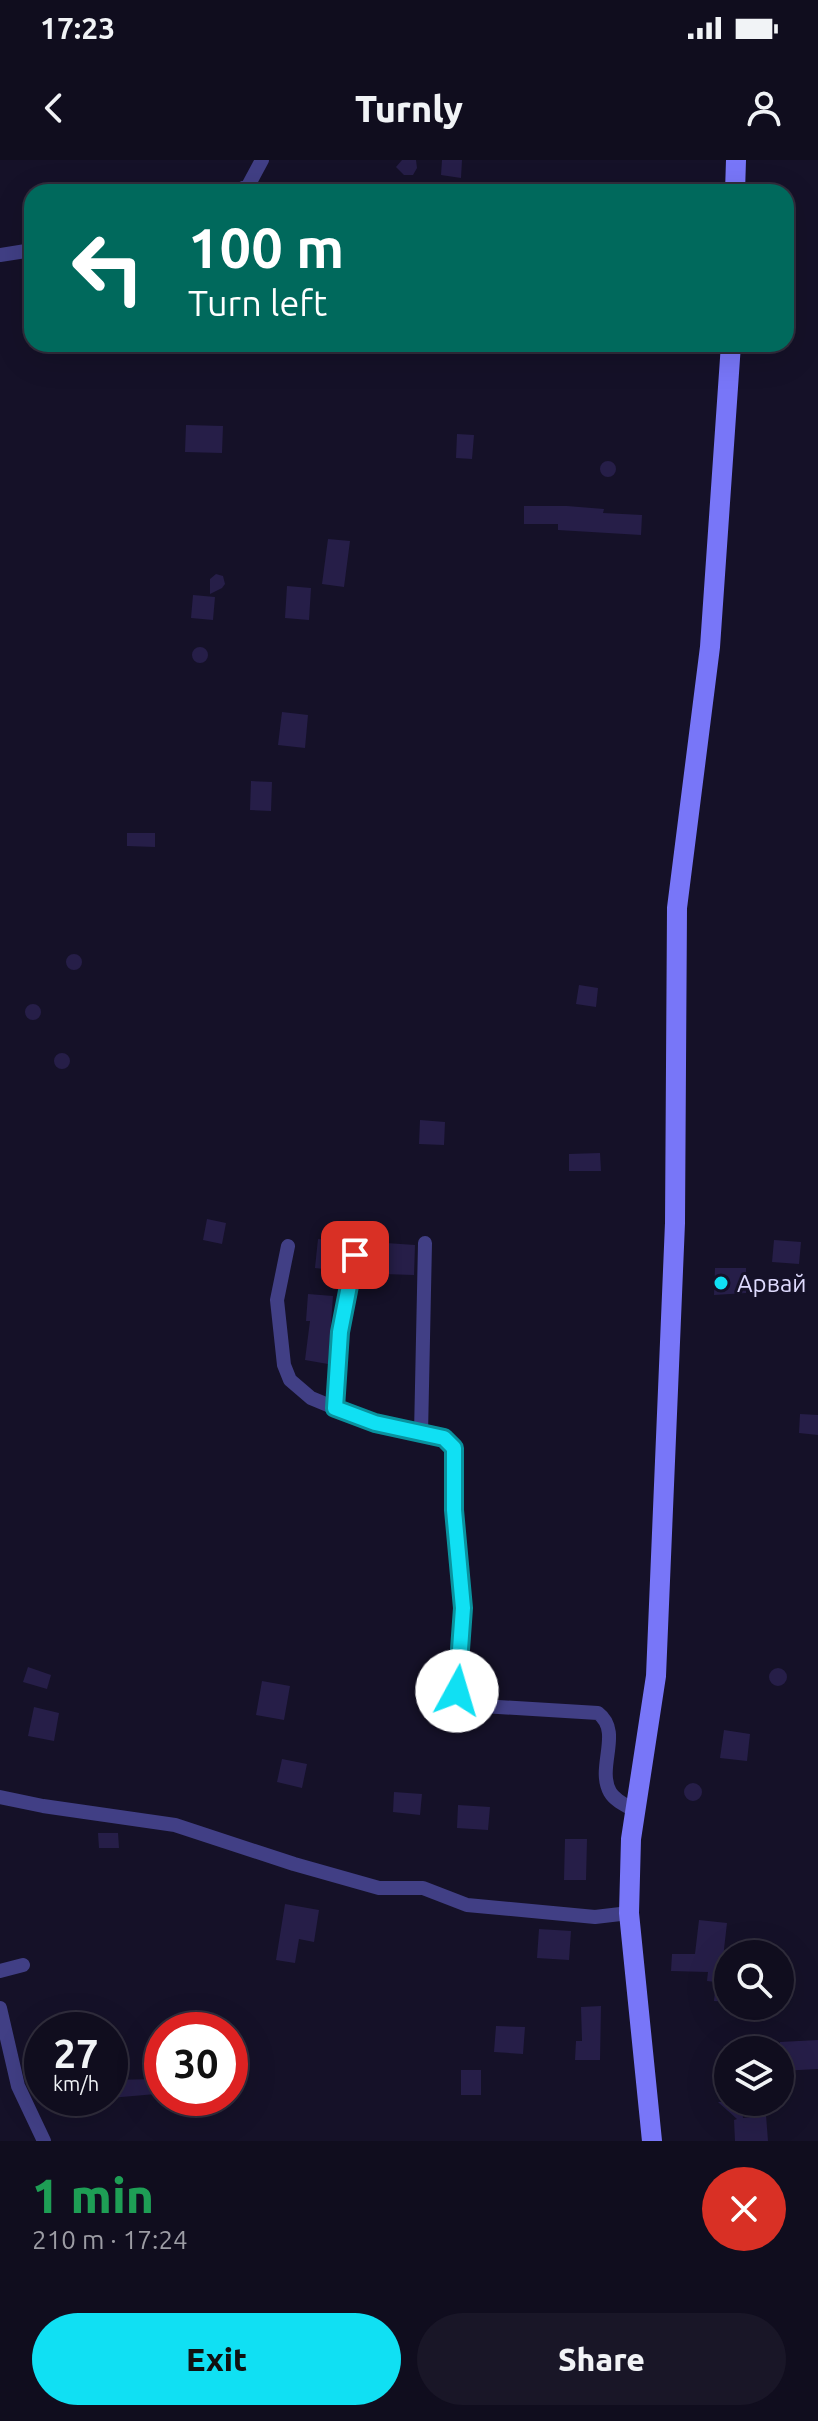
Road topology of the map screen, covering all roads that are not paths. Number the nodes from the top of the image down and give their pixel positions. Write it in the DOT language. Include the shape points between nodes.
graph roads {
  1 [pos="262,160"];
  2 [pos="736,160"];
  3 [pos="249,184"];
  4 [pos="735,184"];
  5 [pos="24,251"];
  6 [pos="0,255"];
  7 [pos="730,352"];
  8 [pos="425,1243"];
  9 [pos="288,1246"];
  10 [pos="355,1255"];
  11 [pos="335,1408"];
  12 [pos="421,1434"];
  13 [pos="0,1797"];
  14 [pos="636,1811"];
  15 [pos="629,1913"];
  16 [pos="23,1965"];
  17 [pos="0,1971"];
  18 [pos="0,2008"];
  19 [pos="44,2141"];
  20 [pos="652,2141"];
  1 -- 3 [label="street"];
  2 -- 4 [label="main road"];
  5 -- 6 [label="street"];
  7 -- 14 [label="main road" via="710,647 677,908 675,1223 656,1676"];
  8 -- 12 [label="street"];
  9 -- 11 [label="street" via="277,1300 284,1365 290,1380 311,1398"];
  10 -- 11 [label="street" via="340,1332"];
  11 -- 12 [label="street"];
  12 -- 14 [label="street" via="444,1438 455,1454 463,1608 457,1691 483,1706 598,1713 609,1728 608,1790"];
  13 -- 15 [label="street" via="175,1825 379,1888 423,1888 467,1905 595,1917"];
  14 -- 15 [label="main road"];
  15 -- 20 [label="main road"];
  16 -- 17 [label="street"];
  18 -- 19 [label="street" via="18,2086"];
}
